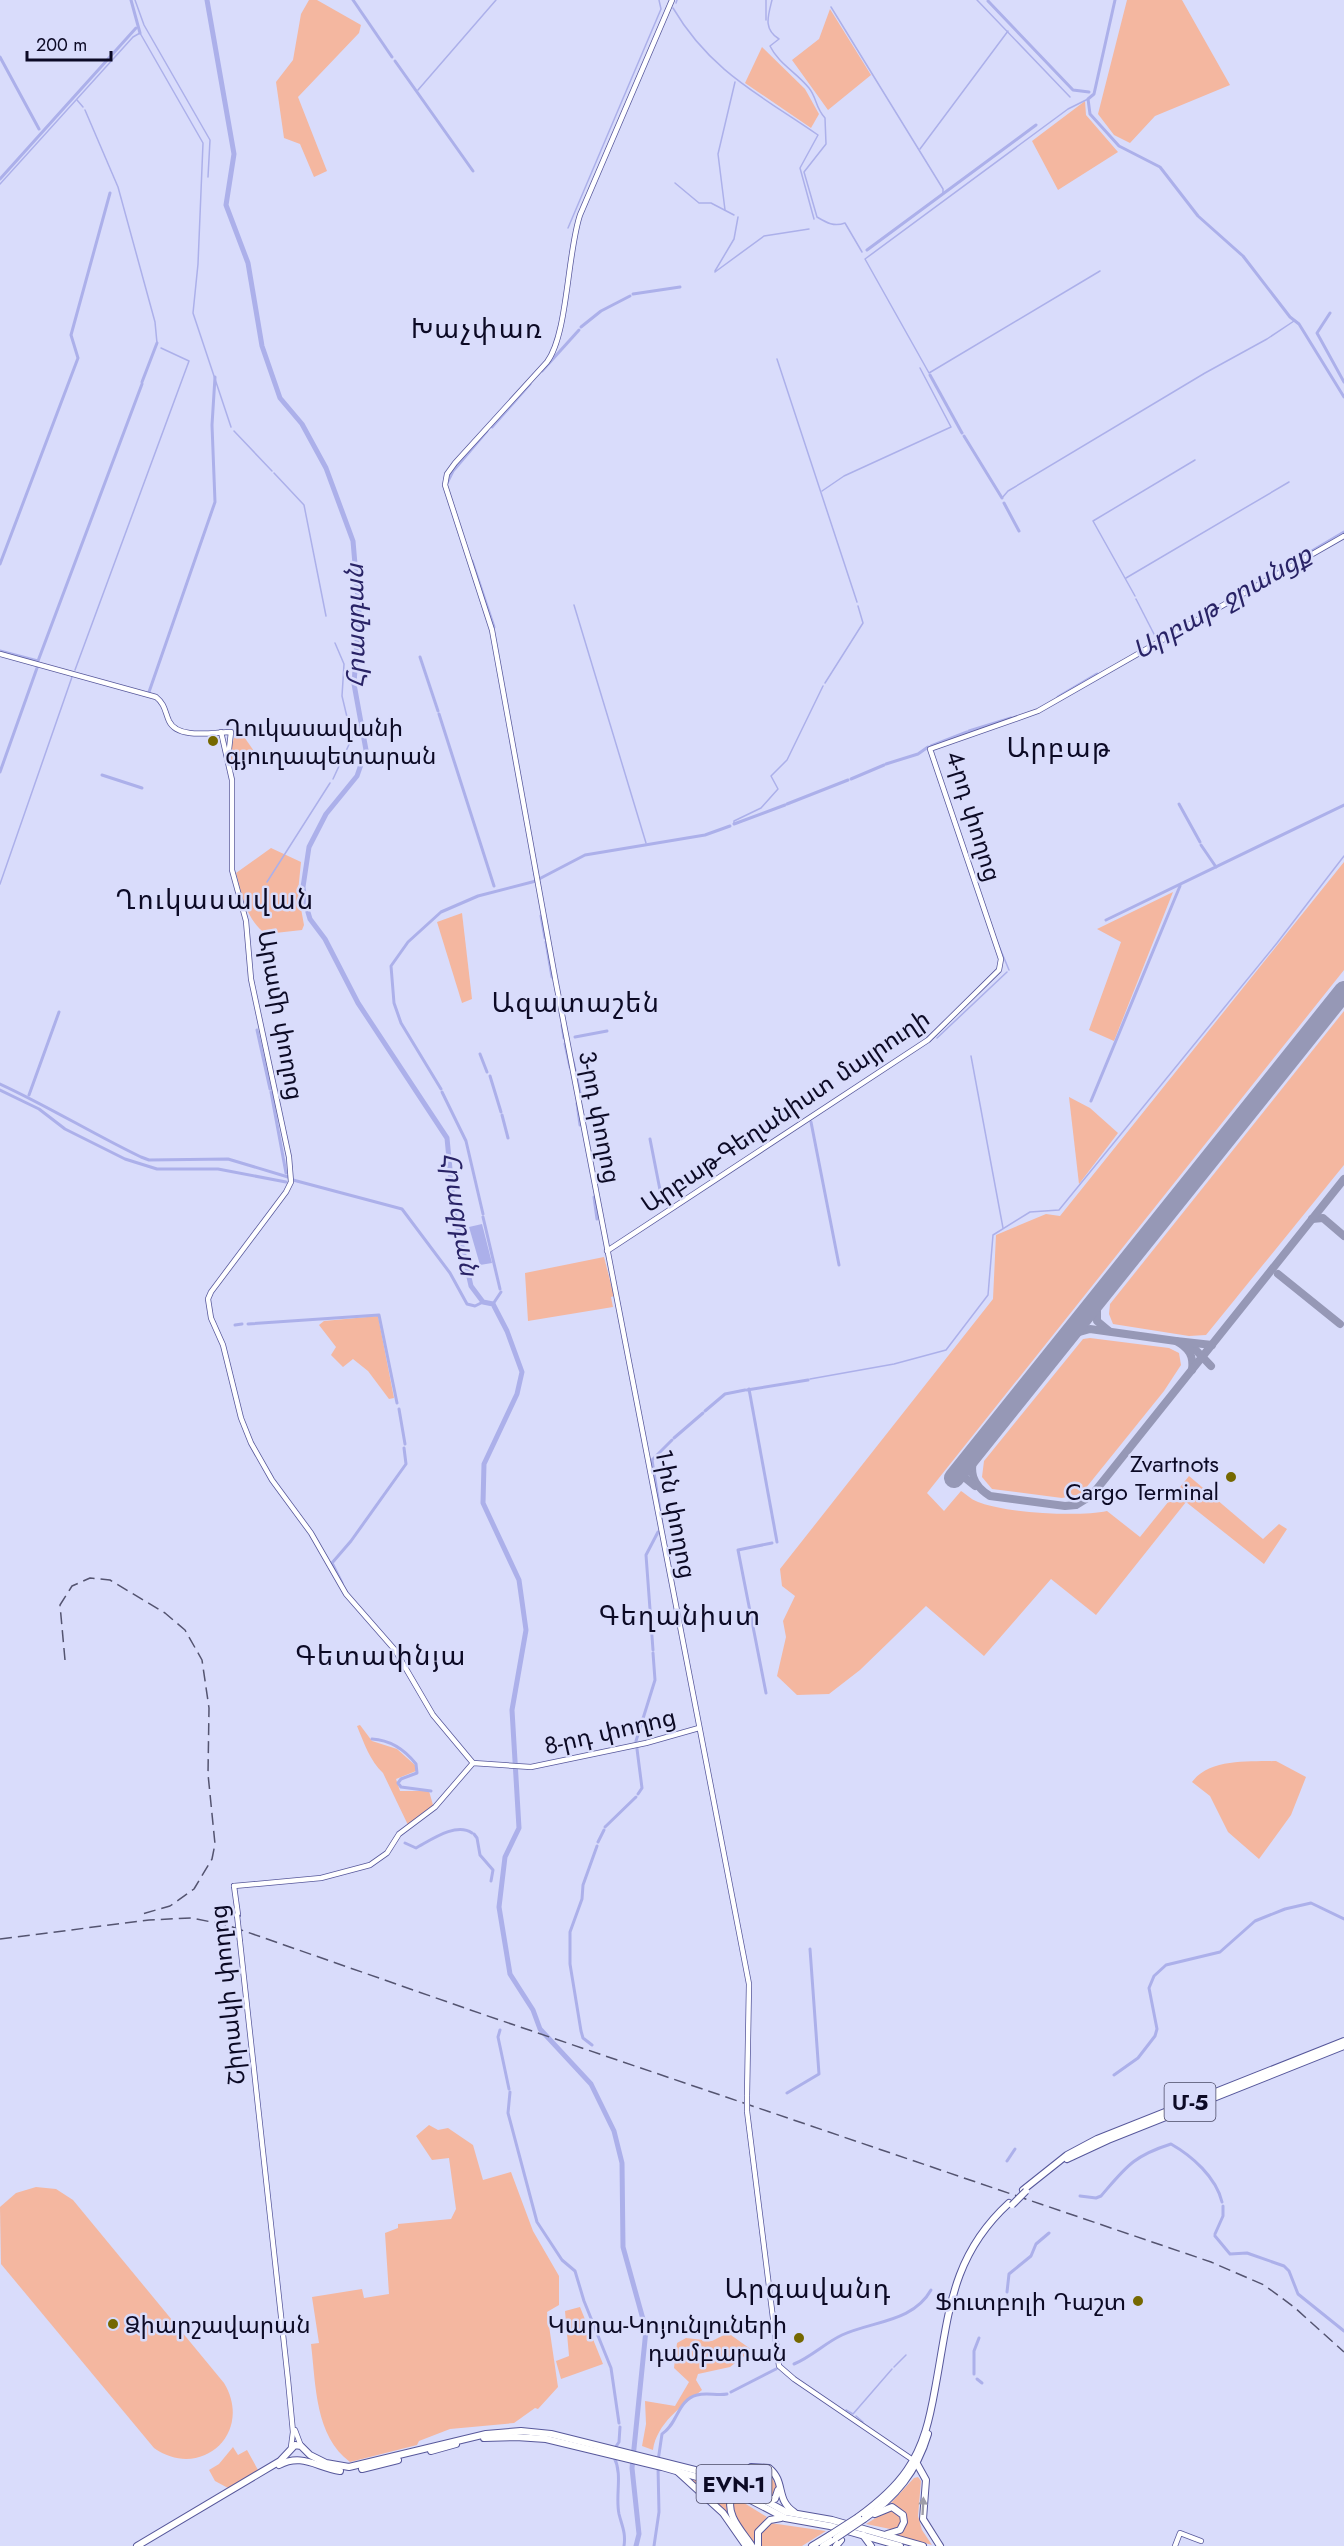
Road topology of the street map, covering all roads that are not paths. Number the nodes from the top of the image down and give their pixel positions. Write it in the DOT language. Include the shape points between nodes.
graph roads {
  1 [pos="672,1"];
  2 [pos="1344,536"];
  3 [pos="0,654"];
  4 [pos="221,732"];
  5 [pos="228,758"];
  6 [pos="1001,966"];
  7 [pos="608,1253"];
  8 [pos="699,1728"];
  9 [pos="472,1763"];
  10 [pos="241,1942"];
  11 [pos="1344,2041"];
  12 [pos="1344,2046"];
  13 [pos="1024,2190"];
  14 [pos="1010,2204"];
  15 [pos="559,2438"];
  16 [pos="303,2448"];
  17 [pos="291,2453"];
  18 [pos="301,2459"];
  19 [pos="916,2462"];
  20 [pos="663,2464"];
  21 [pos="676,2471"];
  22 [pos="739,2481"];
  23 [pos="731,2495"];
  24 [pos="756,2497"];
  25 [pos="800,2516"];
  26 [pos="785,2518"];
  27 [pos="863,2518"];
  28 [pos="732,2523"];
  29 [pos="862,2534"];
  30 [pos="884,2536"];
  31 [pos="836,2540"];
  32 [pos="1201,2541"];
  33 [pos="137,2546"];
  34 [pos="143,2546"];
  35 [pos="746,2546"];
  36 [pos="752,2546"];
  37 [pos="758,2546"];
  38 [pos="812,2546"];
  39 [pos="823,2546"];
  40 [pos="871,2546"];
  41 [pos="900,2546"];
  42 [pos="923,2546"];
  43 [pos="940,2546"];
  44 [pos="1175,2546"];
  1 -- 7 [label="main road, 3-րդ փողոց" via="580,215 554,352 455,463 446,481 492,630"];
  2 -- 6 [label="main road, 4-րդ փողոց" via="1038,711 930,749"];
  3 -- 4 [label="main road, Արամի փողոց" via="156,697 178,731"];
  4 -- 5 [label="main road, Արամի փողոց"];
  4 -- 5 [label="main road, Արամի փողոց" via="231,732"];
  5 -- 9 [label="main road, Արամի փողոց" via="234,803 232,870 244,912 251,979 291,1169 290,1185 208,1299 211,1318 223,1345 243,1425 272,1479 311,1533 346,1594 394,1650 433,1715"];
  6 -- 7 [label="main road, Արբաթ-Գեղանիստ մայրուղի" via="928,1040"];
  7 -- 8 [label="main road, 1-ին փողոց"];
  8 -- 9 [label="main road, 8-րդ փողոց" via="630,1747 529,1767"];
  8 -- 19 [label="main road, 1-ին փողոց, bridge" via="749,1991 747,2111 779,2366"];
  9 -- 10 [label="main road, Շիրակի փողոց, bridge" via="435,1807 396,1838 381,1859 312,1879 234,1886"];
  10 -- 16 [label="main road, Շիրակի փողոց" via="295,2431"];
  10 -- 17 [label="main road, Շիրակի փողոց" via="288,2380"];
  11 -- 13 [label="highway, Մ-5" via="1097,2139 1060,2160"];
  12 -- 13 [label="highway, Մ-5" via="1069,2158"];
  13 -- 14 [label="highway, Մ-5, bridge"];
  14 -- 19 [label="highway, Մ-5" via="970,2257 958,2289 934,2411"];
  14 -- 19 [label="highway, Մ-5" via="985,2227 970,2248 953,2288 930,2412"];
  15 -- 16 [label="highway, EVN-1" via="521,2431 486,2434 353,2467 335,2466"];
  15 -- 18 [label="highway, EVN-1" via="490,2437 356,2471 335,2470"];
  15 -- 20 [label="highway, EVN-1"];
  16 -- 17 [label="highway"];
  16 -- 18 [label="highway"];
  17 -- 18 [label="highway, EVN-1"];
  17 -- 33 [label="highway"];
  17 -- 34 [label="highway"];
  19 -- 27 [label="highway, Մ-5"];
  43 -- 19 [label="highway, one-way" via="923,2519 926,2480"];
  20 -- 21 [label="highway, EVN-1"];
  20 -- 24 [label="highway, EVN-1" via="720,2478"];
  21 -- 26 [label="highway, EVN-1" via="718,2483"];
  21 -- 28 [label="highway"];
  22 -- 23 [label="highway, bridge"];
  22 -- 24 [label="highway" via="753,2469 771,2472 777,2497 767,2501"];
  22 -- 25 [label="highway" via="751,2467 769,2468 778,2479 783,2502"];
  23 -- 28 [label="highway" via="727,2505"];
  23 -- 36 [label="highway" via="731,2515"];
  24 -- 25 [label="highway, EVN-1"];
  25 -- 30 [label="highway, EVN-1" via="832,2520"];
  26 -- 29 [label="highway, EVN-1"];
  26 -- 37 [label="highway" via="770,2520 763,2526 758,2532"];
  27 -- 30 [label="highway" via="889,2508 899,2510 902,2527"];
  27 -- 31 [label="highway, Մ-5, bridge"];
  27 -- 31 [label="highway, Մ-5, bridge"];
  28 -- 35 [label="highway"];
  29 -- 30 [label="highway, EVN-1"];
  29 -- 40 [label="highway"];
  30 -- 41 [label="highway, EVN-1"];
  30 -- 42 [label="highway, EVN-1"];
  31 -- 38 [label="highway, Մ-5"];
  31 -- 39 [label="highway, Մ-5"];
  32 -- 44 [label="main road" via="1180,2533"];
}
